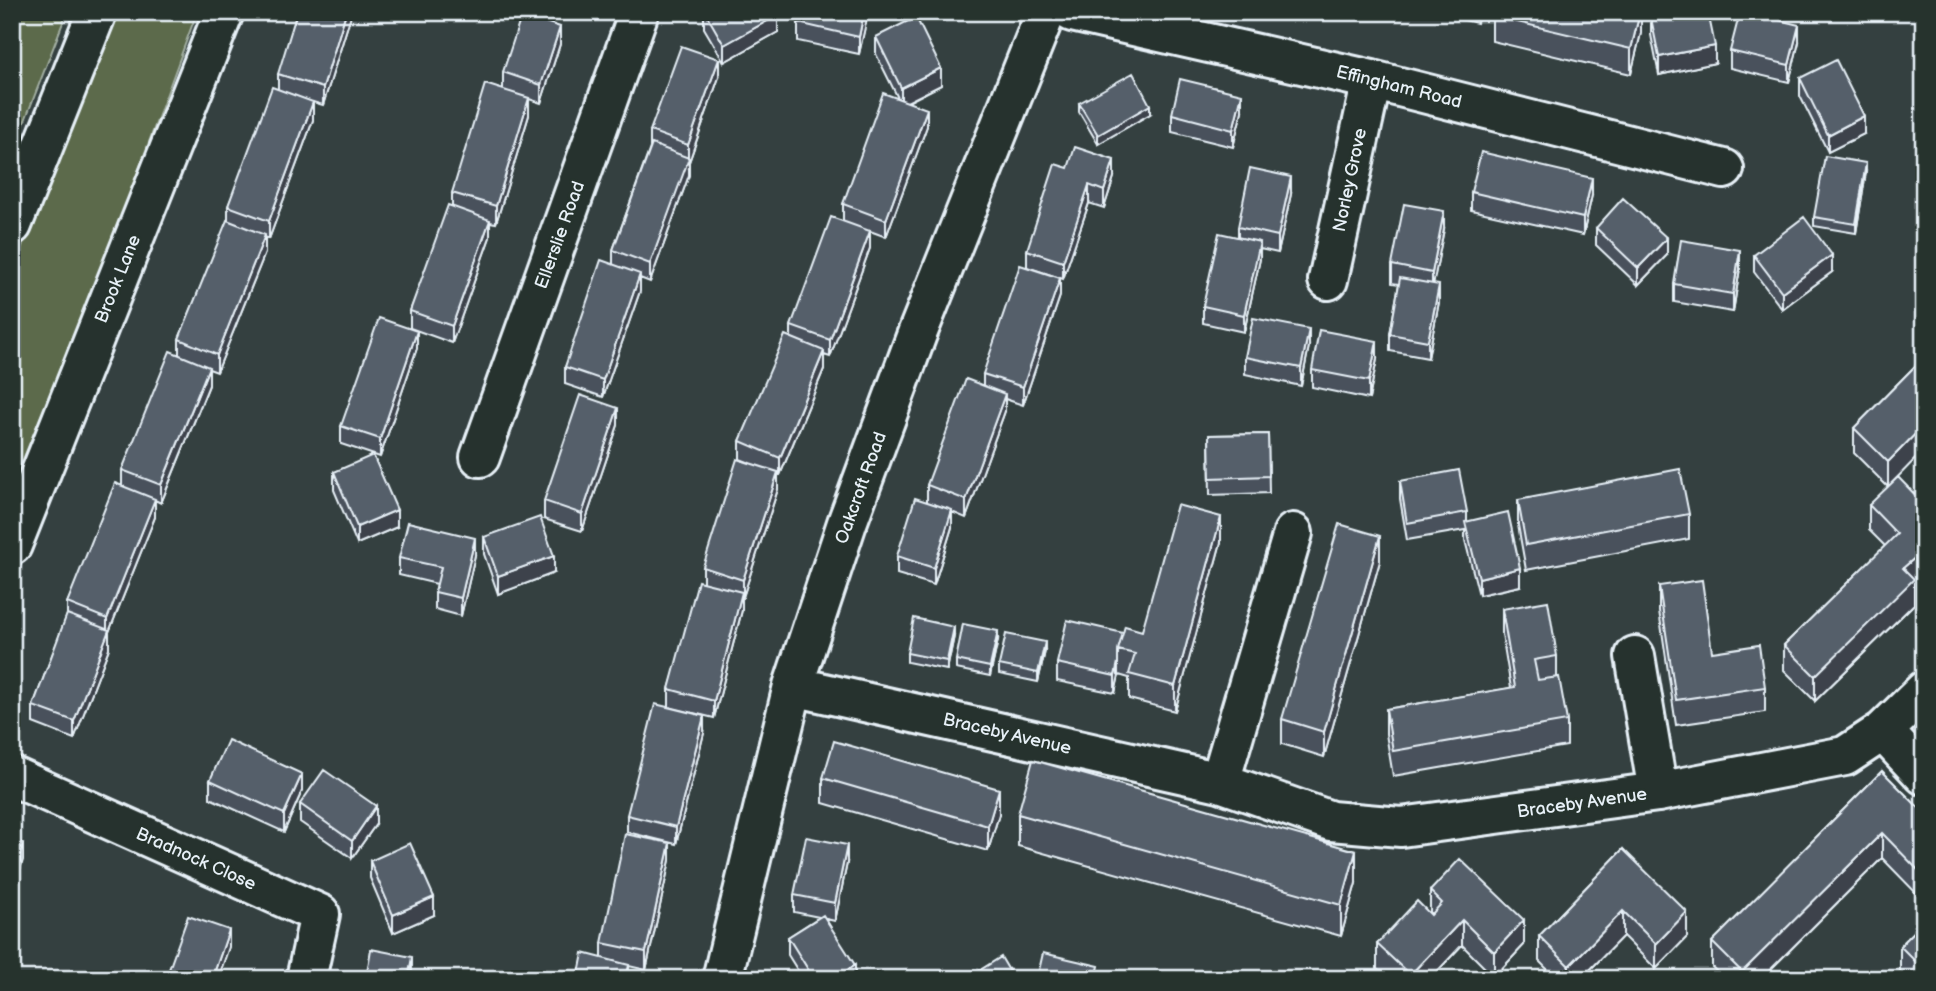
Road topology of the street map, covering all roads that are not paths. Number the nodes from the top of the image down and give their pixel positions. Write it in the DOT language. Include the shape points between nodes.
graph roads {
  1 [pos="97,12"];
  2 [pos="224,12"];
  3 [pos="639,12"];
  4 [pos="1046,12"];
  5 [pos="1072,12"];
  6 [pos="1372,80"];
  7 [pos="1724,169"];
  8 [pos="12,225"];
  9 [pos="1328,280"];
  10 [pos="480,457"];
  11 [pos="1293,533"];
  12 [pos="12,545"];
  13 [pos="1635,656"];
  14 [pos="793,686"];
  15 [pos="1924,691"];
  16 [pos="1883,731"];
  17 [pos="1924,775"];
  18 [pos="12,776"];
  19 [pos="1220,782"];
  20 [pos="1658,792"];
  21 [pos="306,979"];
  22 [pos="722,979"];
  1 -- 8 [label="street"];
  2 -- 12 [label="street, Brook Lane"];
  3 -- 10 [label="street, Ellerslie Road"];
  4 -- 14 [label="street, Oakcroft Road" via="847,523"];
  5 -- 6 [label="street, Effingham Road"];
  6 -- 7 [label="street, Effingham Road"];
  6 -- 9 [label="street, Norley Grove"];
  11 -- 19 [label="street"];
  13 -- 20 [label="street"];
  14 -- 19 [label="street, Braceby Avenue"];
  14 -- 22 [label="street, Oakcroft Road"];
  15 -- 16 [label="street, Braceby Avenue"];
  16 -- 17 [label="street"];
  16 -- 20 [label="street, Braceby Avenue" via="1845,756"];
  18 -- 21 [label="street, Bradnock Close" via="320,914"];
  19 -- 20 [label="street, Braceby Avenue" via="1331,821 1401,827"];
}
